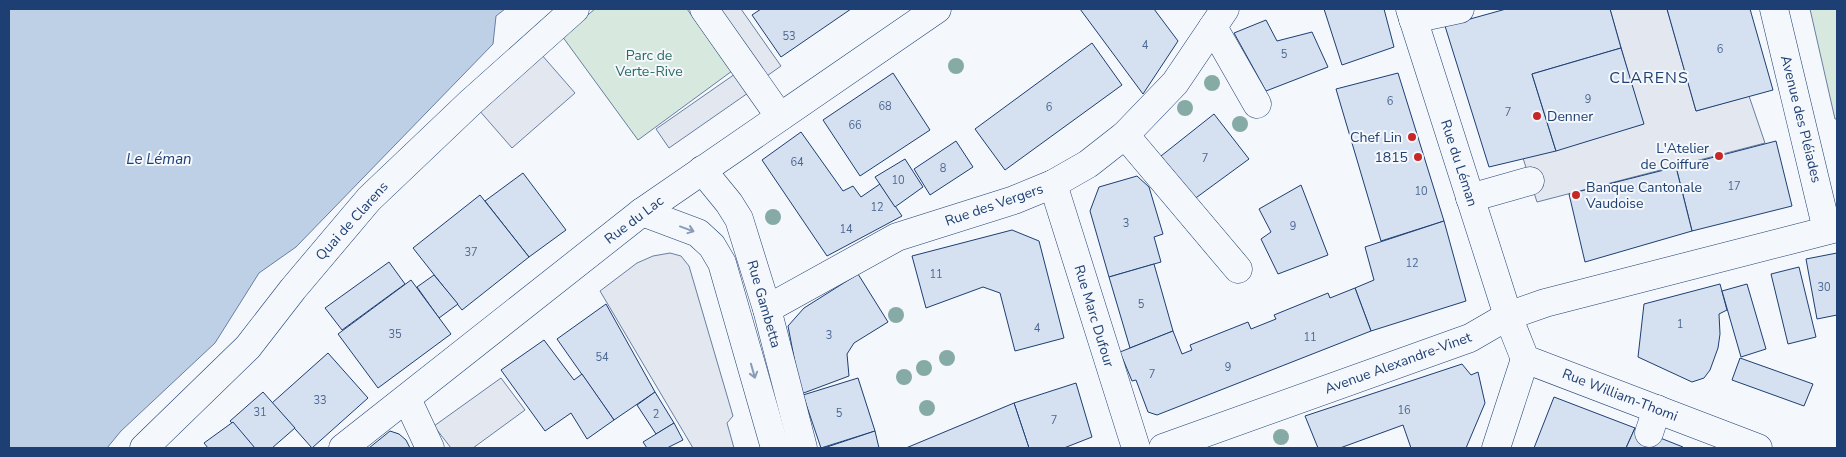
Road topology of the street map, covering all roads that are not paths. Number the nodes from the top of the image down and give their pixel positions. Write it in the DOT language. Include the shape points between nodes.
graph roads {
  1 [pos="575,9"];
  2 [pos="704,9"];
  3 [pos="937,9"];
  4 [pos="1460,9"];
  5 [pos="1774,9"];
  6 [pos="1412,14"];
  7 [pos="1219,18"];
  8 [pos="1257,104"];
  9 [pos="780,117"];
  10 [pos="1125,135"];
  11 [pos="702,170"];
  12 [pos="1530,182"];
  13 [pos="1053,184"];
  14 [pos="1470,198"];
  15 [pos="642,212"];
  16 [pos="1832,229"];
  17 [pos="1238,269"];
  18 [pos="767,309"];
  19 [pos="1508,316"];
  20 [pos="1525,358"];
  21 [pos="406,399"];
  22 [pos="144,448"];
  23 [pos="343,448"];
  24 [pos="430,448"];
  25 [pos="775,448"];
  26 [pos="804,448"];
  27 [pos="1136,448"];
  28 [pos="1163,448"];
  29 [pos="1496,448"];
  30 [pos="1758,448"];
  1 -- 22 [label="street, Quai de Clarens" via="369,199 248,347"];
  2 -- 9 [label="street"];
  3 -- 9 [label="street, Rue du Lac"];
  4 -- 6 [label="street"];
  5 -- 16 [label="street, Avenue des Pléiades"];
  6 -- 14 [label="street, Rue du Léman"];
  7 -- 8 [label="street"];
  7 -- 10 [label="street, Rue des Vergers" via="1175,83"];
  9 -- 11 [label="street, Rue du Lac"];
  10 -- 13 [label="street, Rue des Vergers" via="1088,164"];
  10 -- 17 [label="street"];
  11 -- 15 [label="street, Rue du Lac"];
  11 -- 18 [label="street, Rue Gambetta" via="739,219"];
  12 -- 14 [label="street"];
  13 -- 18 [label="street, Rue des Vergers" via="1014,200 897,237"];
  13 -- 27 [label="street, Rue Marc Dufour"];
  14 -- 19 [label="street, Rue du Léman"];
  15 -- 21 [label="street, Rue du Lac"];
  15 -- 25 [label="street, one-way" via="698,233 712,246 722,263"];
  16 -- 19 [label="street, Avenue Alexandre-Vinet" via="1545,303"];
  18 -- 26 [label="street, Rue Gambetta"];
  19 -- 20 [label="street"];
  19 -- 28 [label="street, Avenue Alexandre-Vinet" via="1470,338"];
  20 -- 29 [label="street"];
  20 -- 30 [label="street, Rue William-Thomi" via="1653,421"];
  21 -- 23 [label="street, Rue du Lac"];
  21 -- 24 [label="street"];
}
